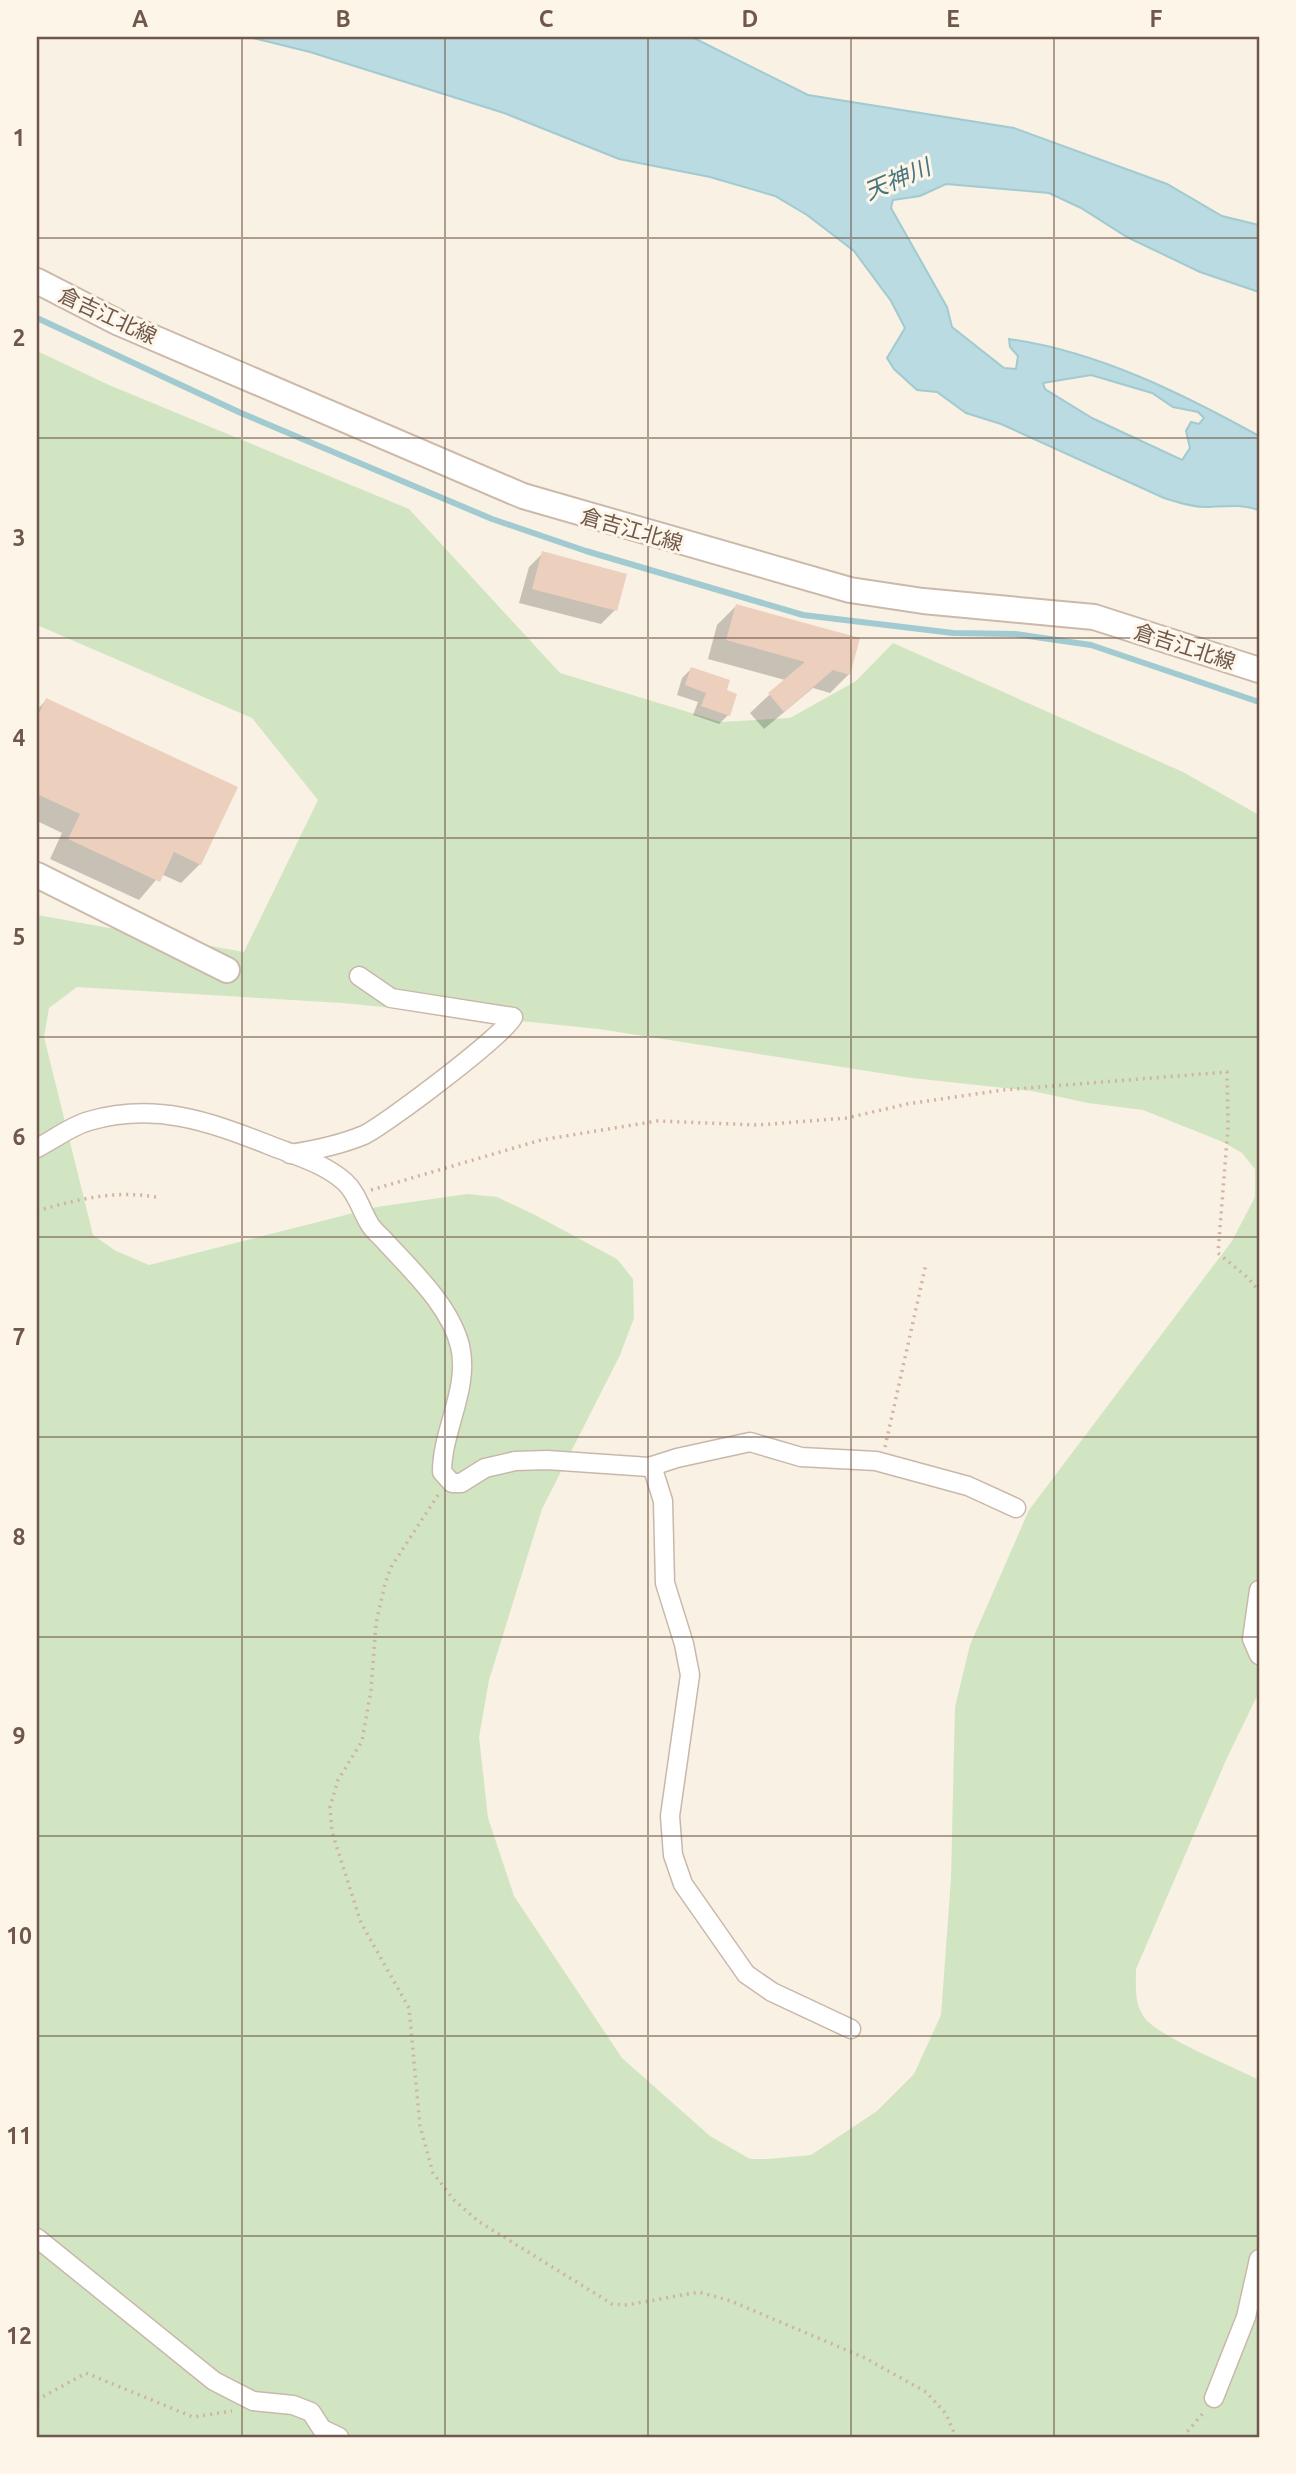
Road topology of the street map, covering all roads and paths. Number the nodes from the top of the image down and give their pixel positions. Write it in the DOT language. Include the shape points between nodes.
graph roads {
  1 [pos="37,281"];
  2 [pos="1259,670"];
  3 [pos="37,876"];
  4 [pos="227,970"];
  5 [pos="359,976"];
  6 [pos="37,1148"];
  7 [pos="290,1154"];
  8 [pos="370,1190"];
  9 [pos="161,1198"];
  10 [pos="37,1211"];
  11 [pos="926,1264"];
  12 [pos="1259,1291"];
  13 [pos="882,1463"];
  14 [pos="652,1466"];
  15 [pos="446,1478"];
  16 [pos="1016,1508"];
  17 [pos="1259,1590"];
  18 [pos="1259,1655"];
  19 [pos="851,2029"];
  20 [pos="37,2238"];
  21 [pos="1259,2259"];
  22 [pos="1214,2398"];
  23 [pos="37,2400"];
  24 [pos="253,2402"];
  25 [pos="340,2437"];
  26 [pos="956,2437"];
  27 [pos="1183,2437"];
  1 -- 2 [label="main road, 倉吉江北線" via="119,323 523,496 850,590 1094,617"];
  3 -- 4 [label="main road"];
  5 -- 7 [label="street" via="391,998 513,1017 499,1034 366,1134 332,1147"];
  6 -- 7 [label="street" via="85,1122 153,1113 215,1123"];
  7 -- 15 [label="street" via="323,1167 346,1183 369,1224 412,1270 451,1326 460,1346 461,1378 442,1456"];
  8 -- 12 [label="path" via="541,1140 657,1121 758,1125 847,1118 1003,1090 1227,1072 1228,1127 1218,1253"];
  9 -- 10 [label="path" via="130,1192"];
  11 -- 13 [label="path"];
  13 -- 14 [label="street" via="801,1457 750,1442"];
  13 -- 16 [label="street" via="968,1486"];
  14 -- 15 [label="street" via="515,1461 485,1468 461,1483"];
  14 -- 19 [label="street" via="663,1501 665,1583 690,1675 670,1816 682,1884 746,1974 772,1992"];
  15 -- 26 [label="path" via="391,1567 376,1623 362,1741 338,1780 330,1807 332,1832 361,1923 409,2008 420,2126 433,2173 478,2221 612,2304 699,2292 731,2301 865,2358 926,2392 946,2414"];
  17 -- 18 [label="street" via="1252,1639"];
  20 -- 24 [label="street" via="214,2381"];
  21 -- 22 [label="street" via="1246,2317"];
  22 -- 27 [label="path"];
  23 -- 24 [label="path" via="86,2373 193,2417 235,2411"];
  24 -- 25 [label="street" via="293,2405 311,2412 322,2429"];
}
